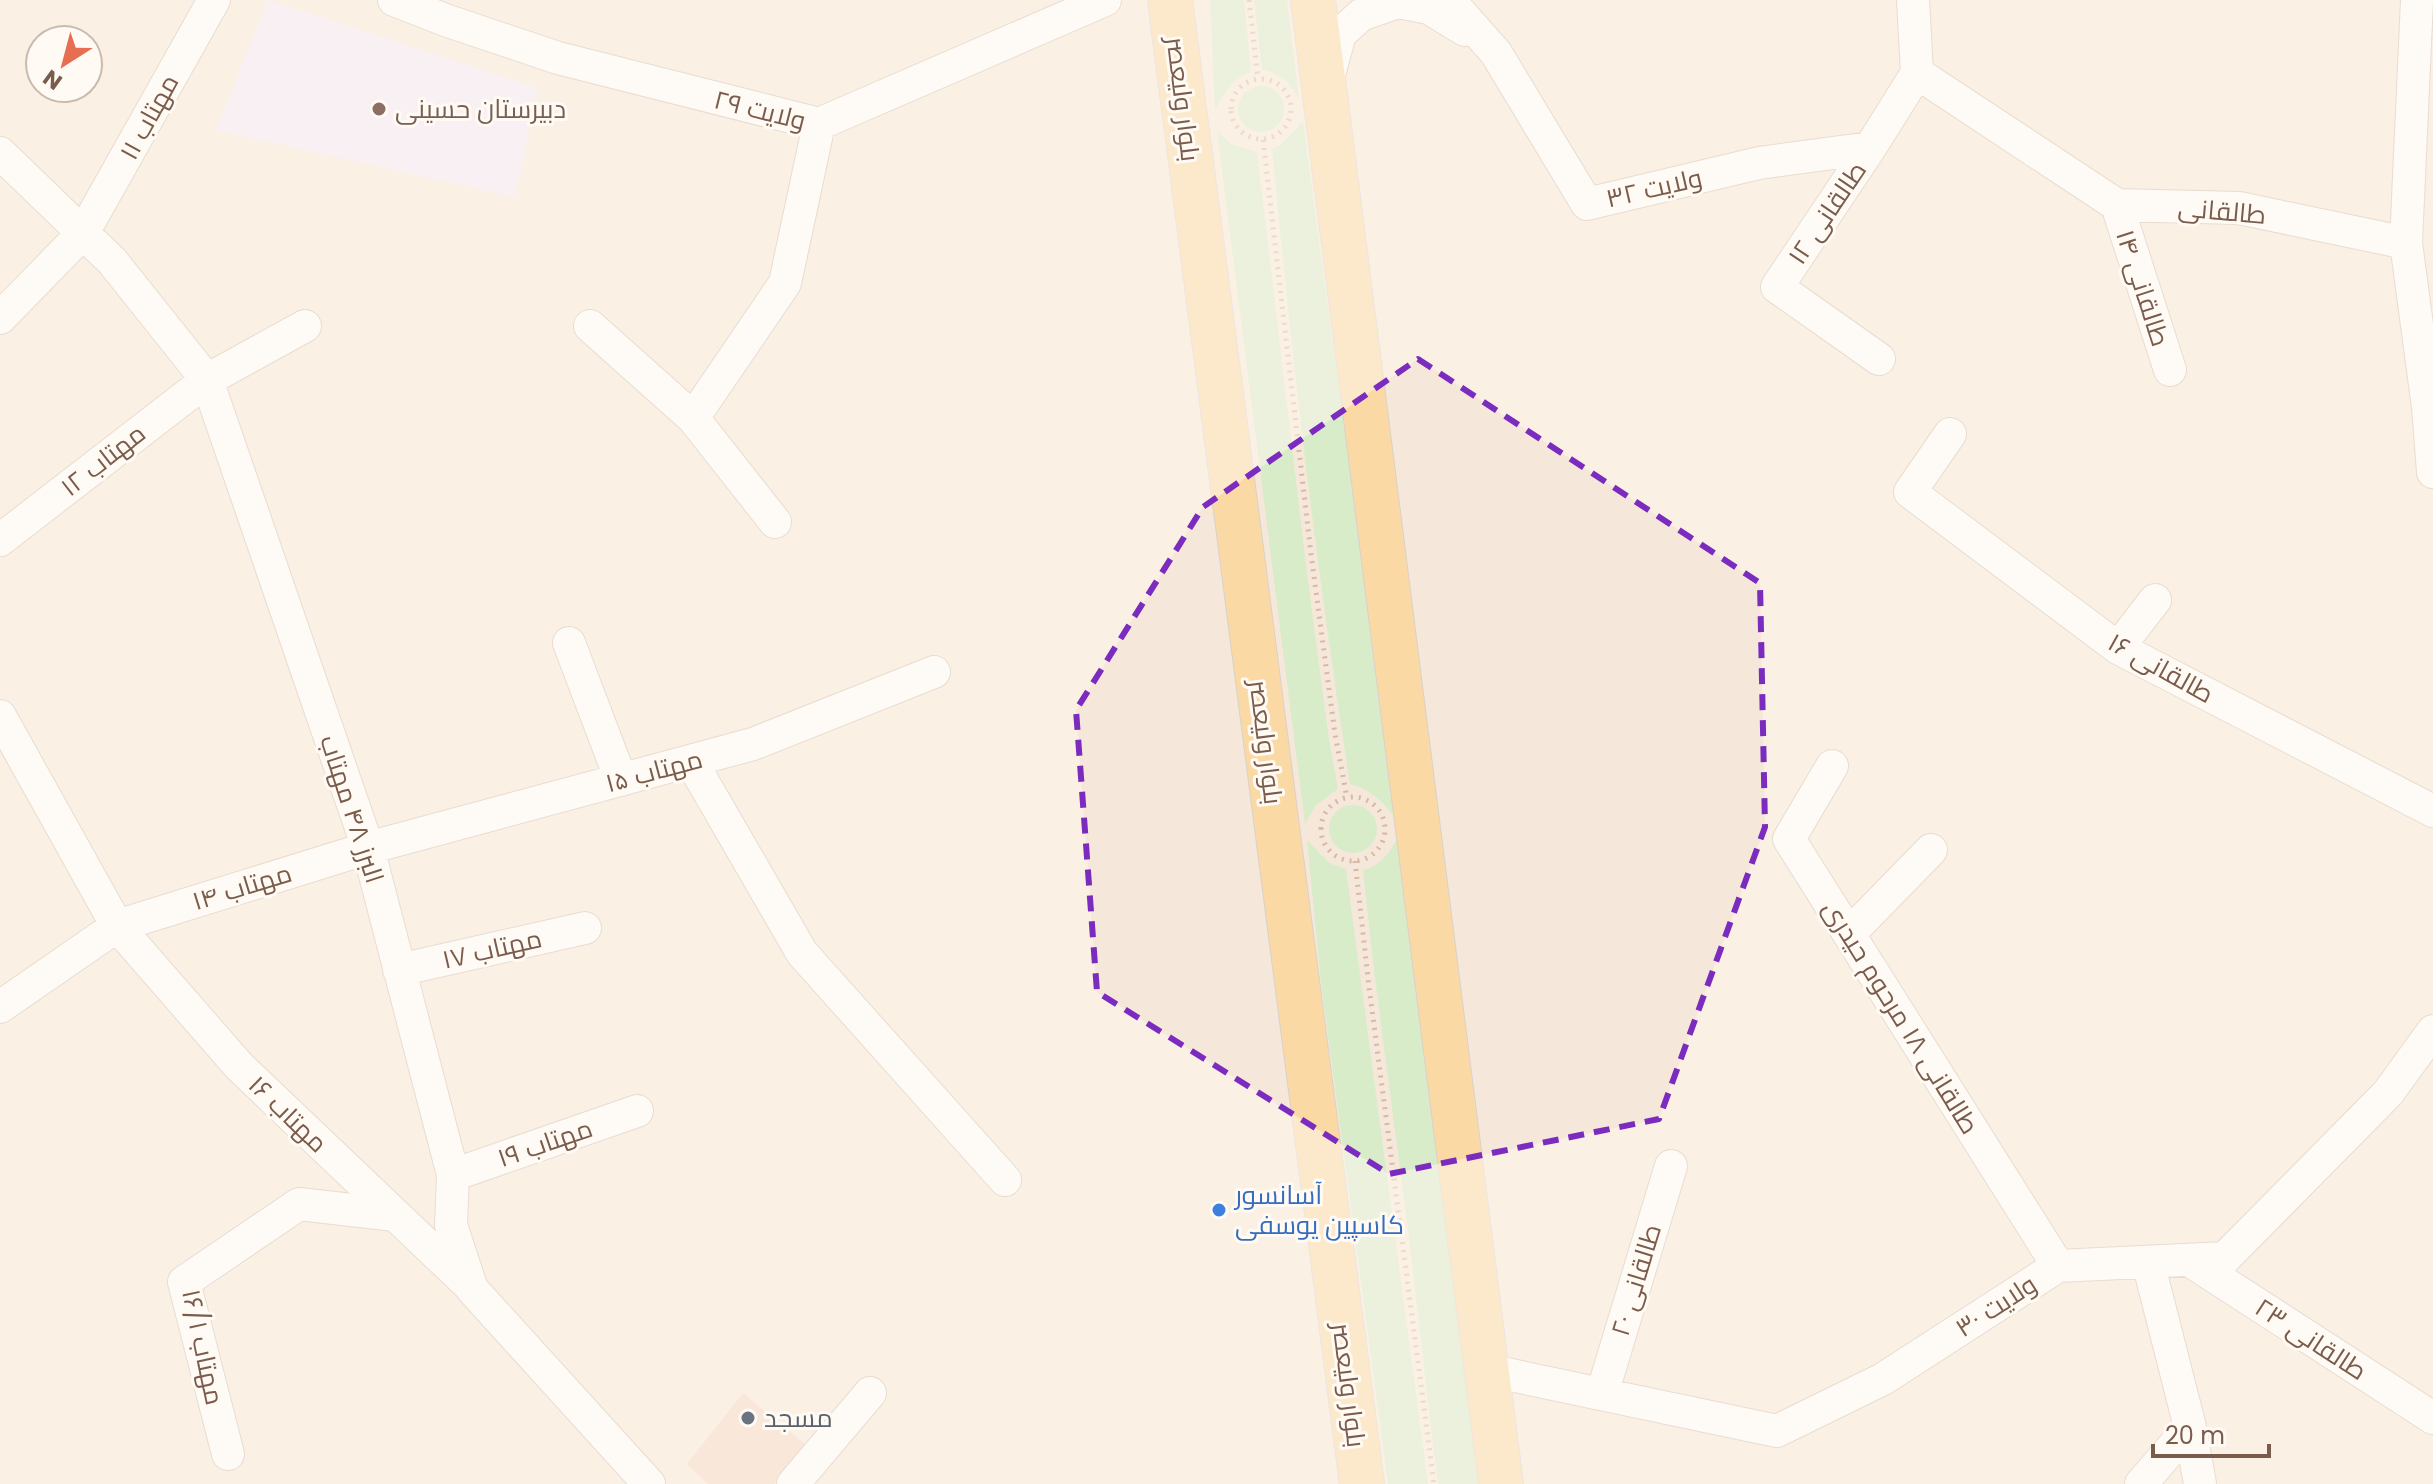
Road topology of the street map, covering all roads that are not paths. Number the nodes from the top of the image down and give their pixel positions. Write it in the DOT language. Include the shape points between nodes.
graph roads {
  1 [pos="214,0"];
  2 [pos="394,0"];
  3 [pos="1105,0"];
  4 [pos="1170,0"];
  5 [pos="1200,0"];
  6 [pos="1313,0"];
  7 [pos="1449,0"];
  8 [pos="1913,0"];
  9 [pos="2417,0"];
  10 [pos="452,11"];
  11 [pos="2424,44"];
  12 [pos="1496,53"];
  13 [pos="1917,73"];
  14 [pos="1326,86"];
  15 [pos="819,124"];
  16 [pos="1870,148"];
  17 [pos="0,153"];
  18 [pos="1194,186"];
  19 [pos="2117,205"];
  20 [pos="83,233"];
  21 [pos="2406,243"];
  22 [pos="0,318"];
  23 [pos="305,326"];
  24 [pos="590,326"];
  25 [pos="1879,359"];
  26 [pos="2170,370"];
  27 [pos="2429,378"];
  28 [pos="207,380"];
  29 [pos="693,418"];
  30 [pos="1950,434"];
  31 [pos="2433,472"];
  32 [pos="775,522"];
  33 [pos="0,540"];
  34 [pos="2155,600"];
  35 [pos="569,643"];
  36 [pos="2118,648"];
  37 [pos="934,672"];
  38 [pos="0,716"];
  39 [pos="691,761"];
  40 [pos="1832,766"];
  41 [pos="621,780"];
  42 [pos="2433,811"];
  43 [pos="368,848"];
  44 [pos="1931,850"];
  45 [pos="117,926"];
  46 [pos="585,928"];
  47 [pos="1849,934"];
  48 [pos="399,970"];
  49 [pos="0,1007"];
  50 [pos="2433,1031"];
  51 [pos="637,1111"];
  52 [pos="1671,1166"];
  53 [pos="453,1175"];
  54 [pos="1005,1180"];
  55 [pos="395,1215"];
  56 [pos="2189,1260"];
  57 [pos="2148,1262"];
  58 [pos="2058,1266"];
  59 [pos="472,1289"];
  60 [pos="1487,1370"];
  61 [pos="870,1393"];
  62 [pos="1602,1394"];
  63 [pos="2433,1418"];
  64 [pos="2190,1427"];
  65 [pos="228,1454"];
  66 [pos="649,1484"];
  67 [pos="793,1484"];
  68 [pos="1362,1484"];
  69 [pos="1501,1484"];
  70 [pos="2141,1484"];
  71 [pos="2200,1484"];
  1 -- 20 [label="street, مهتاب ۱۱"];
  2 -- 10 [label="street"];
  3 -- 15 [label="street, ولایت ٢٩"];
  4 -- 18 [label="main road, بلوار ولیعصر"];
  5 -- 18 [label="main road"];
  6 -- 14 [label="main road"];
  7 -- 12 [label="street, ولایت ۳۲"];
  8 -- 13 [label="street"];
  9 -- 11 [label="street"];
  10 -- 15 [label="street, ولایت ٢٩" via="558,58"];
  11 -- 21 [label="street"];
  12 -- 14 [label="street" via="1429,8 1398,2 1361,15 1340,34"];
  12 -- 16 [label="street, ولایت ۳۲" via="1587,204 1759,163"];
  13 -- 16 [label="street, طالقانی ۱۲"];
  13 -- 19 [label="street"];
  14 -- 60 [label="main road"];
  15 -- 29 [label="street" via="785,283"];
  16 -- 25 [label="street, طالقانی ۱۲" via="1777,287"];
  17 -- 20 [label="street, البرز ۴۸ مهتاب"];
  18 -- 68 [label="main road, بلوار ولیعصر"];
  19 -- 21 [label="street, طالقانی" via="2239,208"];
  19 -- 26 [label="street, طالقانی ۱۴"];
  20 -- 22 [label="street, مهتاب ۱۱"];
  20 -- 28 [label="street, البرز ۴۸ مهتاب" via="112,261"];
  21 -- 27 [label="street"];
  23 -- 28 [label="street, مهتاب ۱۲"];
  24 -- 29 [label="street"];
  27 -- 31 [label="street"];
  28 -- 33 [label="street, مهتاب ۱۲"];
  28 -- 43 [label="street, البرز ۴۸ مهتاب"];
  29 -- 32 [label="street"];
  30 -- 36 [label="street, طالقانی ۱۶" via="1910,492"];
  34 -- 36 [label="street"];
  35 -- 41 [label="street"];
  36 -- 42 [label="street, طالقانی ۱۶"];
  37 -- 39 [label="street, مهتاب ۱۵" via="753,744"];
  38 -- 45 [label="street"];
  39 -- 41 [label="street, مهتاب ۱۵"];
  39 -- 54 [label="street" via="802,953"];
  40 -- 47 [label="street, طالقانی ۱۸ مرحوم حیدری" via="1789,839"];
  41 -- 43 [label="street, مهتاب ۱۵"];
  43 -- 45 [label="street, مهتاب ۱۴"];
  43 -- 48 [label="street, البرز ۴۸ مهتاب"];
  44 -- 47 [label="street"];
  45 -- 49 [label="street, مهتاب ۱۴"];
  45 -- 55 [label="street, مهتاب ۱۶" via="239,1066"];
  46 -- 48 [label="street, مهتاب ۱۷"];
  47 -- 58 [label="street, طالقانی ۱۸ مرحوم حیدری"];
  48 -- 53 [label="street, البرز ۴۸ مهتاب"];
  50 -- 56 [label="street, ولایت ۳۰" via="2388,1093 2225,1258"];
  51 -- 53 [label="street, مهتاب ۱۹"];
  52 -- 62 [label="street, طالقانی ۲۰"];
  53 -- 59 [label="street, البرز ۴۸ مهتاب" via="451,1225"];
  55 -- 59 [label="street, مهتاب ۱۶"];
  55 -- 65 [label="street, مهتاب ۱۶/۱" via="299,1204 184,1282"];
  56 -- 57 [label="street, ولایت ۳۰"];
  56 -- 63 [label="street, طالقانی ۲۳"];
  57 -- 58 [label="street, ولایت ۳۰"];
  57 -- 64 [label="street"];
  58 -- 62 [label="street, ولایت ۳۰" via="1883,1379 1777,1431"];
  59 -- 66 [label="street, البرز ۴۸ مهتاب"];
  60 -- 62 [label="street, ولایت ۳۰"];
  60 -- 69 [label="main road"];
  61 -- 67 [label="street"];
  64 -- 70 [label="street"];
  64 -- 71 [label="street"];
}
